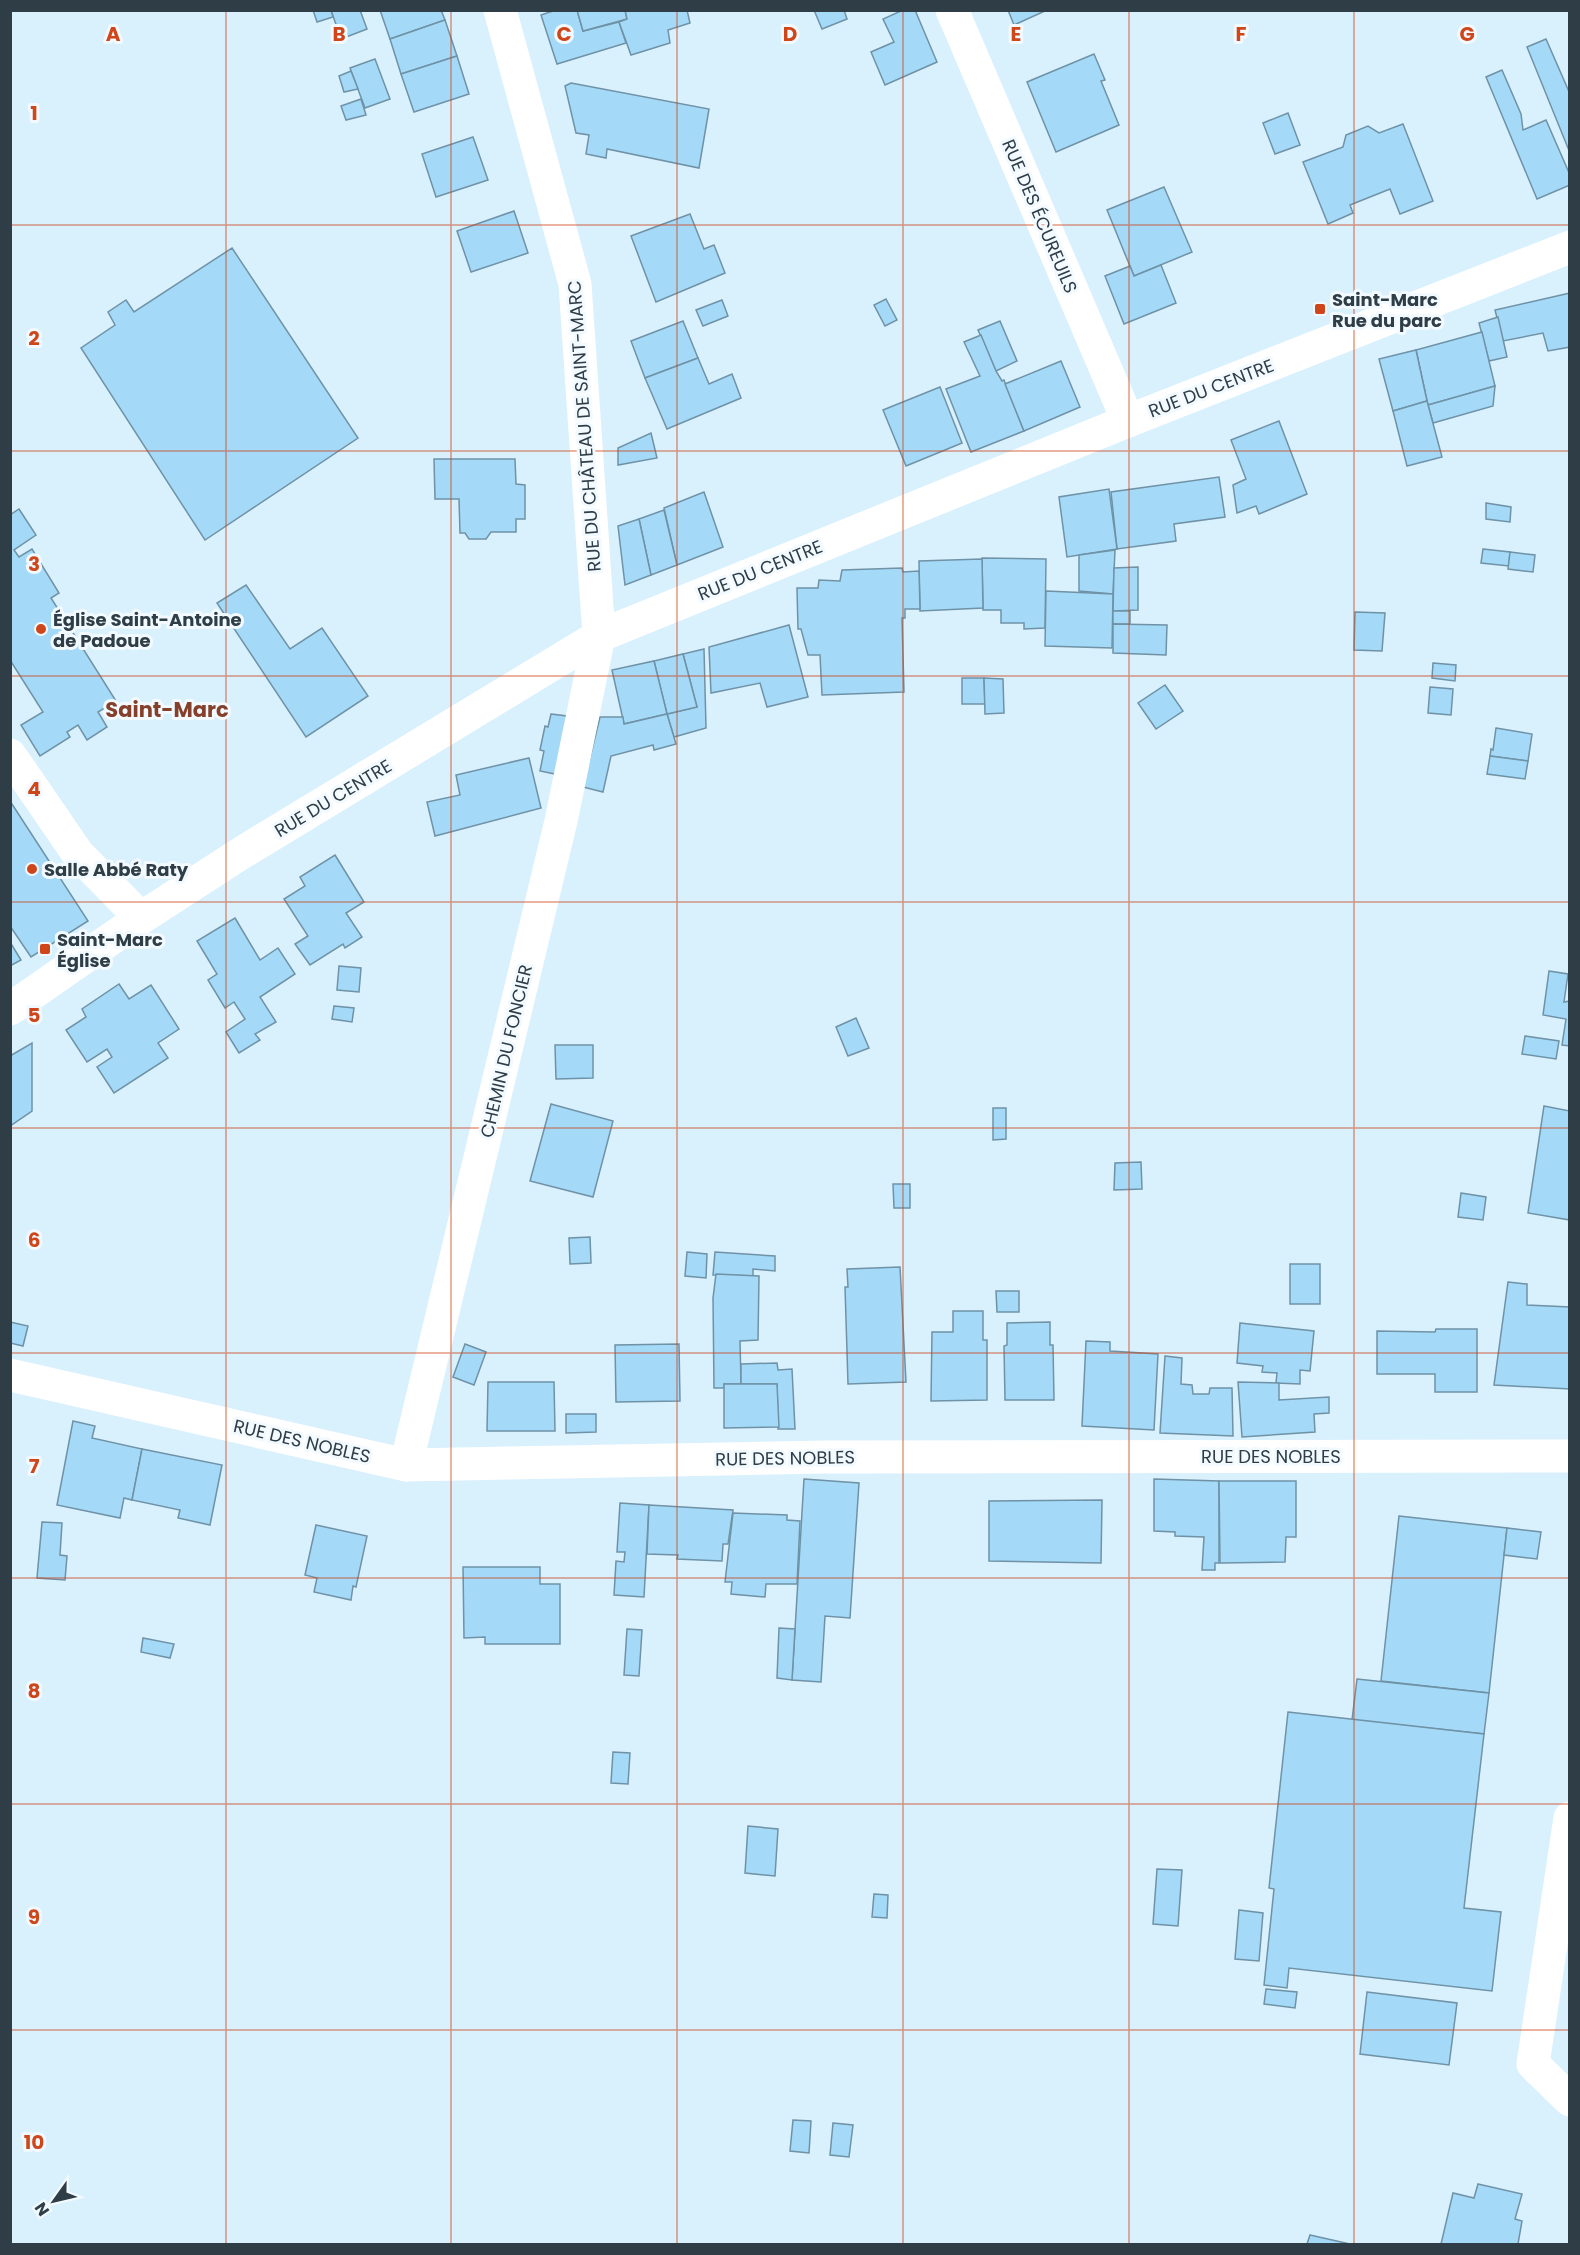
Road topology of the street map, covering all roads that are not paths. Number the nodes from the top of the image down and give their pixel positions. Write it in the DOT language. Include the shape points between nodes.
graph roads {
  1 [pos="500,10"];
  2 [pos="952,10"];
  3 [pos="1569,247"];
  4 [pos="1128,421"];
  5 [pos="599,636"];
  6 [pos="10,755"];
  7 [pos="141,918"];
  8 [pos="10,1009"];
  9 [pos="10,1374"];
  10 [pos="1569,1456"];
  11 [pos="406,1465"];
  12 [pos="1569,1818"];
  13 [pos="1569,2100"];
  1 -- 5 [label="street, RUE DU CHÂTEAU DE SAINT-MARC" via="575,284"];
  2 -- 4 [label="street, RUE DES ÉCUREUILS"];
  3 -- 4 [label="street, RUE DU CENTRE"];
  4 -- 5 [label="street, RUE DU CENTRE"];
  5 -- 7 [label="street, RUE DU CENTRE"];
  5 -- 11 [label="street, CHEMIN DU FONCIER" via="561,821"];
  6 -- 7 [label="street" via="78,854"];
  7 -- 8 [label="street, RUE DU CENTRE"];
  9 -- 11 [label="street, RUE DES NOBLES"];
  10 -- 11 [label="street, RUE DES NOBLES" via="824,1457"];
  12 -- 13 [label="street" via="1533,2064"];
}
